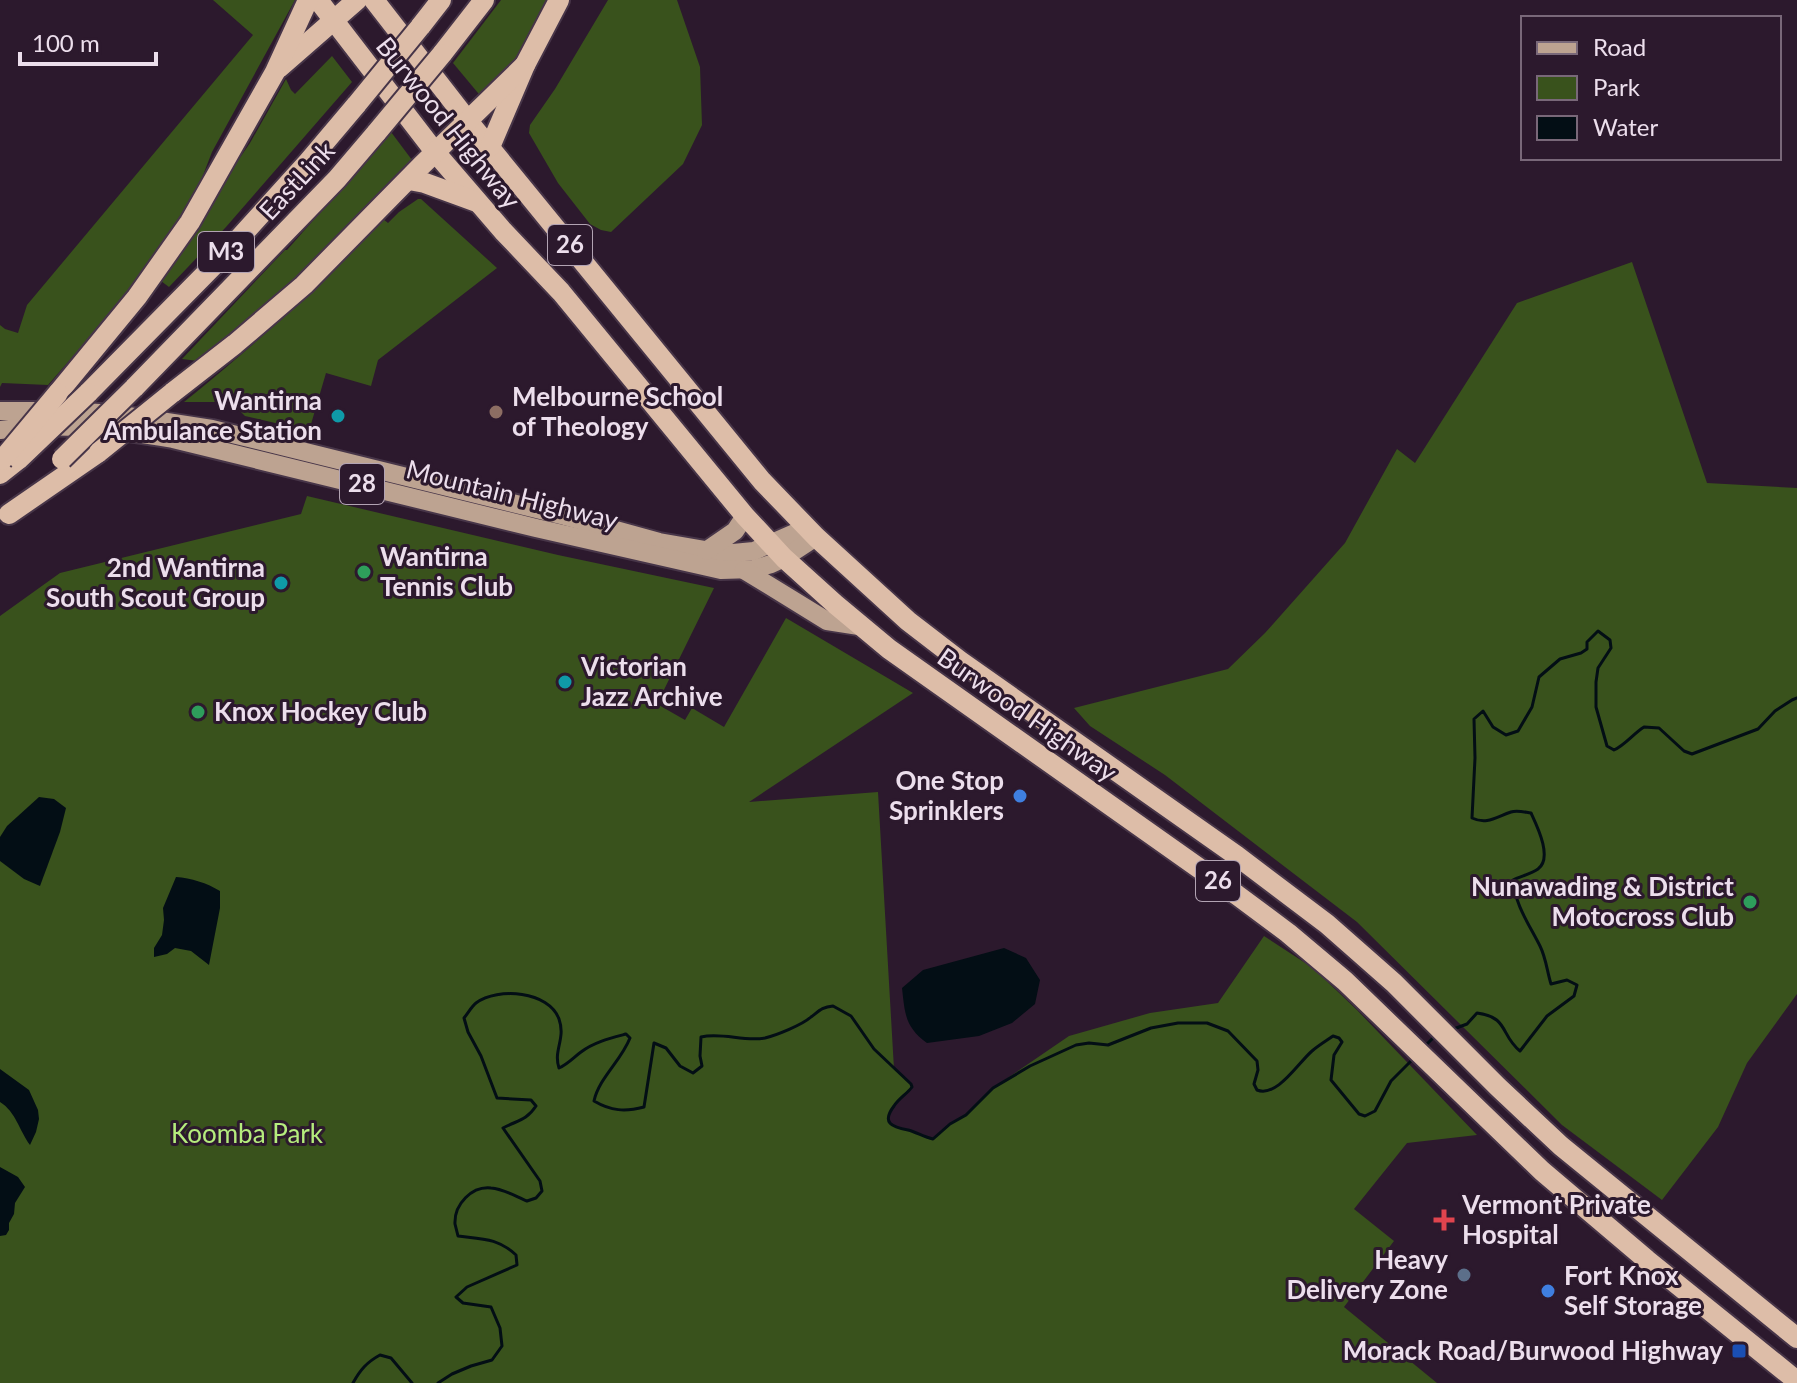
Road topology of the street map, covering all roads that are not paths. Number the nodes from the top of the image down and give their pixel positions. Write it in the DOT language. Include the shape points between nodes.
graph roads {
  1 [pos="308,0"];
  2 [pos="318,0"];
  3 [pos="357,0"];
  4 [pos="374,0"];
  5 [pos="441,0"];
  6 [pos="484,0"];
  7 [pos="559,0"];
  8 [pos="334,22"];
  9 [pos="525,65"];
  10 [pos="275,72"];
  11 [pos="468,121"];
  12 [pos="490,147"];
  13 [pos="435,152"];
  14 [pos="409,180"];
  15 [pos="477,202"];
  16 [pos="0,411"];
  17 [pos="0,430"];
  18 [pos="5,464"];
  19 [pos="745,516"];
  20 [pos="4,518"];
  21 [pos="538,519"];
  22 [pos="811,532"];
  23 [pos="706,551"];
  24 [pos="778,551"];
  25 [pos="744,570"];
  26 [pos="859,626"];
  27 [pos="1062,733"];
  28 [pos="1030,750"];
  29 [pos="1797,1338"];
  30 [pos="1797,1381"];
  1 -- 10 [label="highway"];
  2 -- 8 [label="highway, Burwood Highway / 26"];
  3 -- 8 [label="highway"];
  4 -- 11 [label="highway, Burwood Highway / 26"];
  5 -- 18 [label="highway, EastLink / M3, bridge" via="224,255 88,393"];
  6 -- 20 [label="highway, EastLink / M3, bridge" via="337,179"];
  7 -- 9 [label="highway"];
  8 -- 10 [label="highway"];
  8 -- 13 [label="highway, Burwood Highway / 26"];
  9 -- 11 [label="highway"];
  9 -- 12 [label="highway"];
  10 -- 18 [label="highway, bridge" via="190,222"];
  11 -- 12 [label="highway, Burwood Highway / 26"];
  11 -- 13 [label="highway"];
  12 -- 22 [label="highway, Burwood Highway / 26" via="762,481"];
  13 -- 14 [label="highway"];
  13 -- 15 [label="highway, Burwood Highway / 26"];
  14 -- 15 [label="highway"];
  14 -- 20 [label="highway, bridge" via="304,285 235,344 99,452"];
  15 -- 19 [label="highway, Burwood Highway / 26" via="561,292"];
  16 -- 21 [label="main road, Mountain Highway / 28" via="115,414 183,424 270,442"];
  17 -- 21 [label="main road, Mountain Highway / 28" via="88,427 132,432"];
  19 -- 23 [label="main road" via="735,531"];
  19 -- 24 [label="highway, Burwood Highway / 26"];
  21 -- 23 [label="main road, Mountain Highway / 28"];
  21 -- 25 [label="main road, Mountain Highway / 28" via="702,567"];
  22 -- 24 [label="main road, Mountain Highway / 28"];
  22 -- 27 [label="highway, Burwood Highway / 26" via="908,621"];
  23 -- 24 [label="main road, Mountain Highway / 28"];
  24 -- 25 [label="main road, Mountain Highway / 28" via="760,568"];
  24 -- 26 [label="highway, Burwood Highway / 26"];
  25 -- 26 [label="main road" via="827,621"];
  26 -- 28 [label="highway, Burwood Highway / 26"];
  27 -- 28 [label="highway" via="1042,739"];
  27 -- 29 [label="highway, Burwood Highway / 26" via="1301,903 1373,964 1532,1120"];
  28 -- 30 [label="highway, Burwood Highway / 26" via="1265,915 1345,981 1563,1189"];
}
